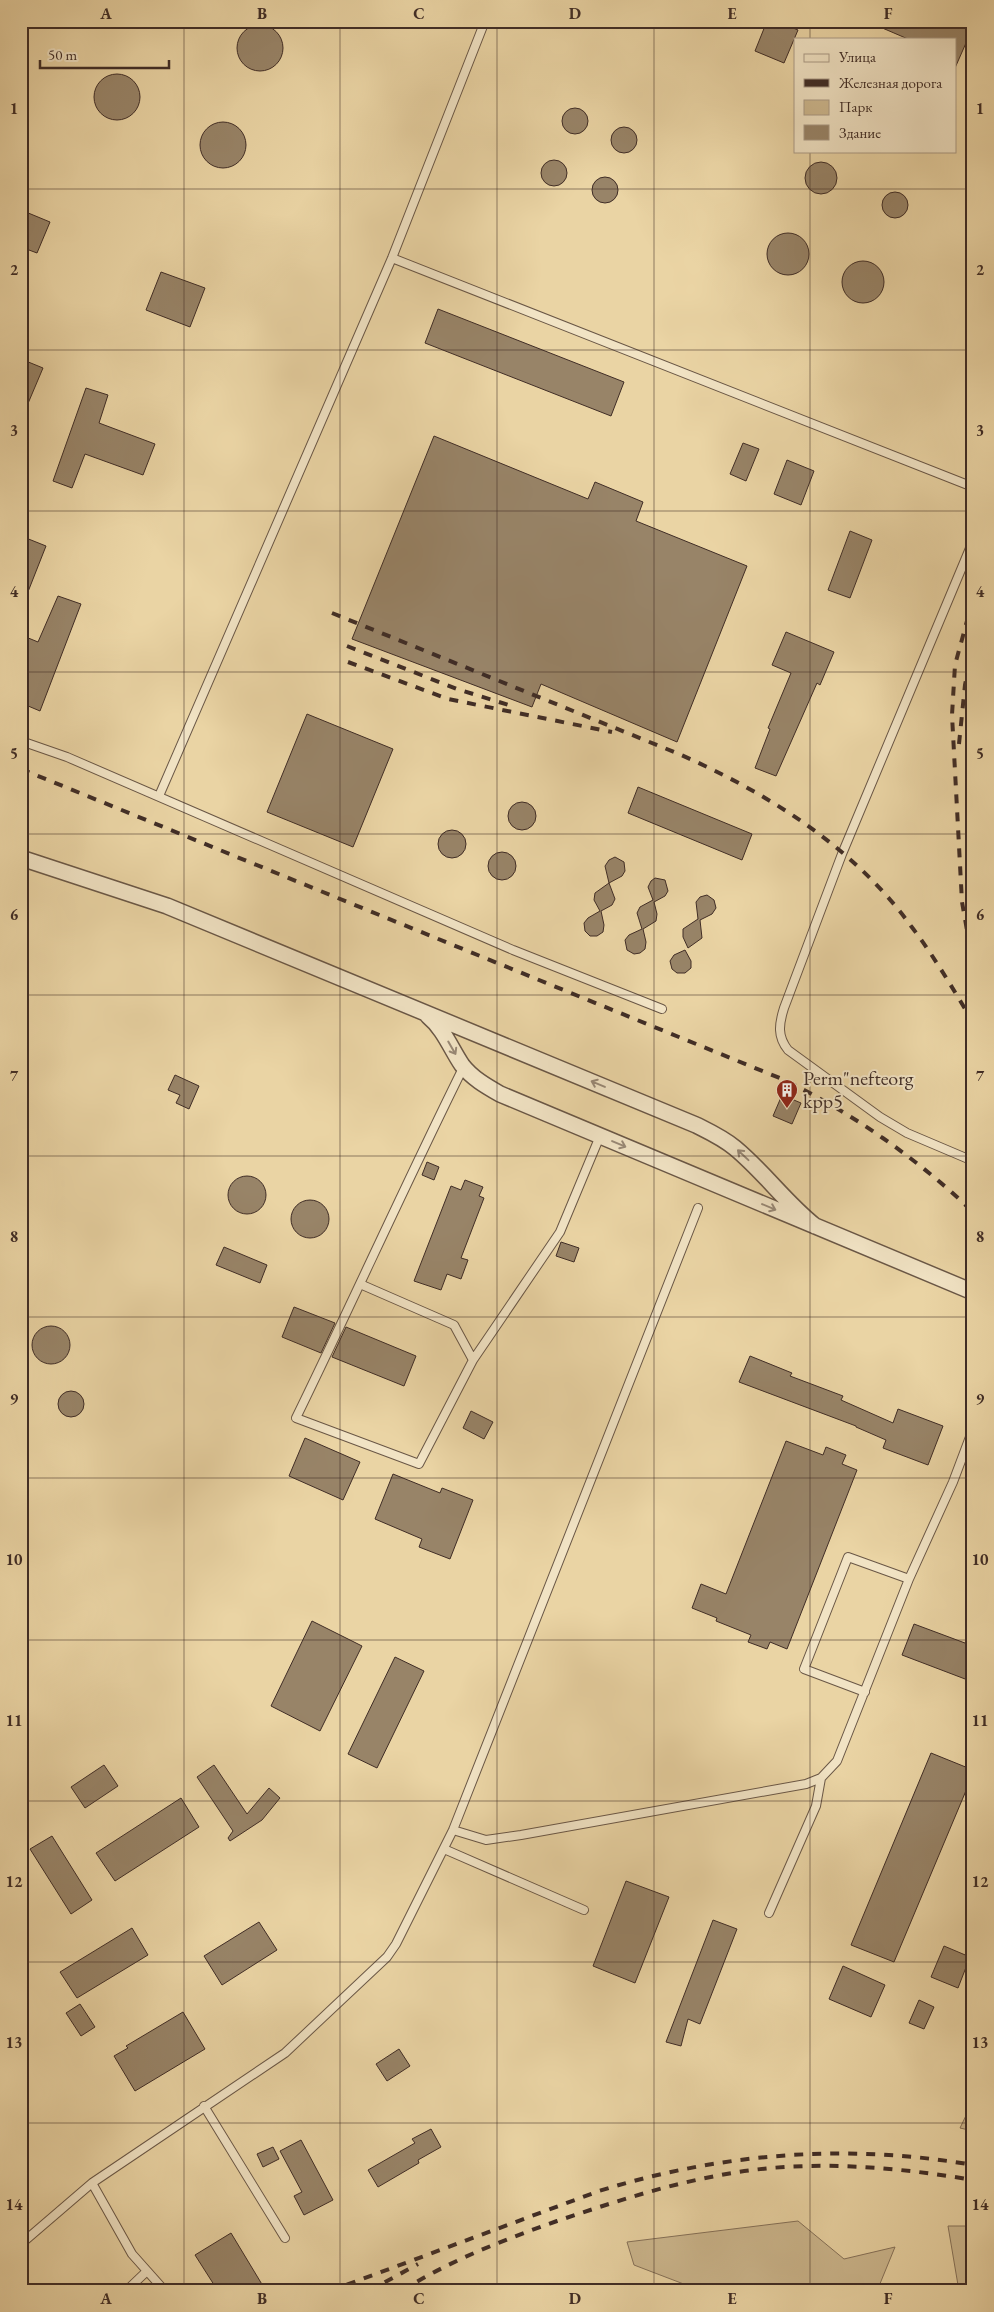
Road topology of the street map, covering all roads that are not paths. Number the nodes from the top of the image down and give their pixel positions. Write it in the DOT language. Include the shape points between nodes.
graph roads {
  1 [pos="485,21"];
  2 [pos="392,258"];
  3 [pos="973,487"];
  4 [pos="973,541"];
  5 [pos="21,741"];
  6 [pos="159,796"];
  7 [pos="21,858"];
  8 [pos="662,1009"];
  9 [pos="421,1011"];
  10 [pos="464,1066"];
  11 [pos="600,1136"];
  12 [pos="973,1160"];
  13 [pos="698,1208"];
  14 [pos="815,1226"];
  15 [pos="360,1284"];
  16 [pos="973,1292"];
  17 [pos="473,1360"];
  18 [pos="973,1429"];
  19 [pos="909,1579"];
  20 [pos="865,1692"];
  21 [pos="821,1778"];
  22 [pos="453,1830"];
  23 [pos="444,1849"];
  24 [pos="584,1910"];
  25 [pos="770,1913"];
  26 [pos="204,2106"];
  27 [pos="92,2183"];
  28 [pos="285,2238"];
  29 [pos="21,2244"];
  30 [pos="147,2270"];
  31 [pos="126,2291"];
  32 [pos="165,2291"];
  1 -- 2 [label="lane"];
  2 -- 3 [label="lane"];
  2 -- 6 [label="lane"];
  4 -- 12 [label="lane" via="842,854 779,1027 788,1050 880,1117 916,1137"];
  5 -- 6 [label="lane"];
  6 -- 8 [label="lane" via="495,943"];
  7 -- 9 [label="street" via="167,906"];
  9 -- 10 [label="street, one-way" via="440,1029"];
  14 -- 9 [label="street, one-way" via="720,1137"];
  10 -- 11 [label="street" via="493,1090"];
  10 -- 15 [label="lane"];
  11 -- 14 [label="street, one-way"];
  11 -- 17 [label="lane" via="560,1232"];
  13 -- 22 [label="lane"];
  14 -- 16 [label="street"];
  15 -- 17 [label="lane" via="454,1325"];
  15 -- 17 [label="lane" via="296,1418 419,1464"];
  18 -- 19 [label="lane"];
  19 -- 20 [label="lane"];
  19 -- 20 [label="lane" via="848,1557 804,1669"];
  20 -- 21 [label="lane" via="837,1761"];
  21 -- 22 [label="lane" via="806,1784 486,1840"];
  21 -- 25 [label="lane" via="816,1806"];
  22 -- 23 [label="lane"];
  23 -- 24 [label="lane"];
  23 -- 26 [label="lane" via="403,1933 387,1957 285,2053"];
  26 -- 27 [label="lane"];
  26 -- 28 [label="lane"];
  27 -- 29 [label="lane"];
  27 -- 30 [label="lane" via="132,2254"];
  30 -- 31 [label="lane"];
  30 -- 32 [label="lane"];
}
